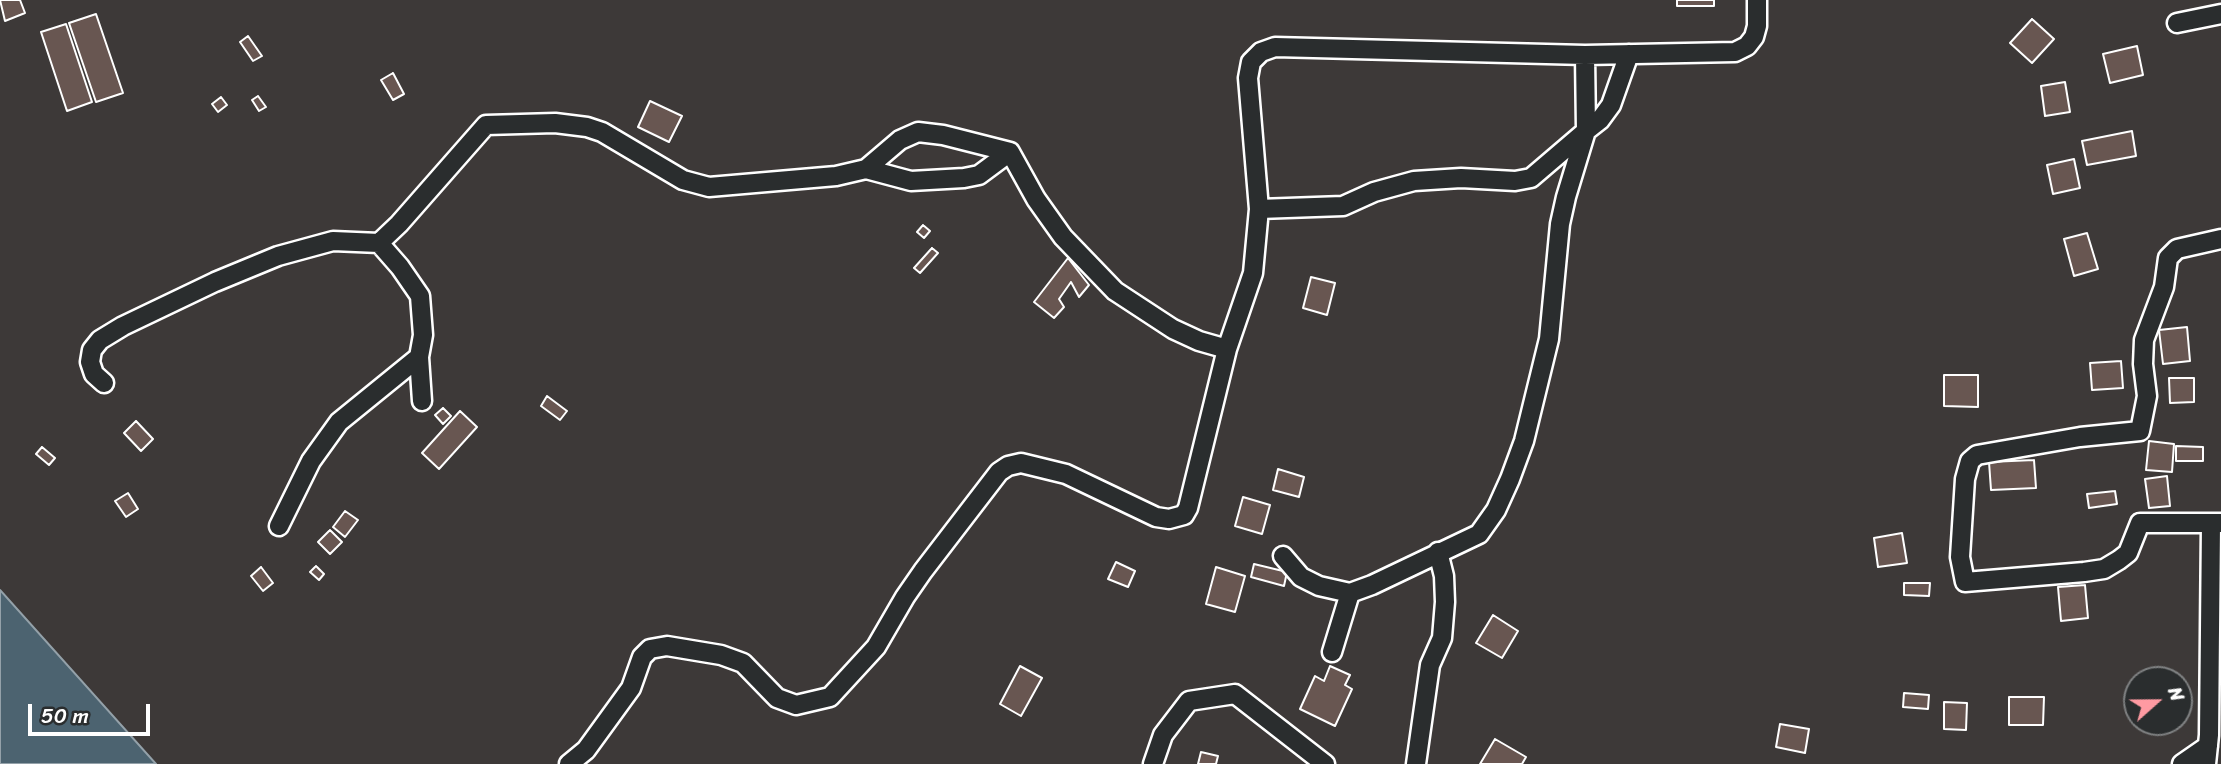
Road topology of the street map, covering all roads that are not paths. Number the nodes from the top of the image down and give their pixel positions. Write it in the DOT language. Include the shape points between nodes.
graph roads {
  1 [pos="1757,0"];
  2 [pos="2221,14"];
  3 [pos="2177,23"];
  4 [pos="1629,54"];
  5 [pos="1585,55"];
  6 [pos="1587,131"];
  7 [pos="1010,152"];
  8 [pos="866,169"];
  9 [pos="1259,209"];
  10 [pos="2221,239"];
  11 [pos="379,243"];
  12 [pos="1227,349"];
  13 [pos="419,357"];
  14 [pos="104,383"];
  15 [pos="422,401"];
  16 [pos="2216,524"];
  17 [pos="279,526"];
  18 [pos="1438,552"];
  19 [pos="1283,556"];
  20 [pos="1350,593"];
  21 [pos="1332,652"];
  22 [pos="2207,755"];
  23 [pos="569,764"];
  24 [pos="1153,764"];
  25 [pos="1325,764"];
  26 [pos="1416,764"];
  27 [pos="2182,764"];
  1 -- 4 [label="street" via="1754,37 1735,52"];
  2 -- 3 [label="street"];
  4 -- 5 [label="street"];
  4 -- 6 [label="street" via="1611,105"];
  5 -- 6 [label="street"];
  5 -- 9 [label="street" via="1275,47 1261,52 1251,62 1248,78"];
  6 -- 9 [label="street" via="1531,178 1414,181 1343,206"];
  6 -- 18 [label="street" via="1560,224 1549,339 1515,466 1496,510 1479,534"];
  7 -- 8 [label="street" via="979,175 964,178 911,181"];
  7 -- 8 [label="street" via="918,132 900,140"];
  7 -- 12 [label="street" via="1063,237 1115,291 1173,329"];
  8 -- 11 [label="street" via="836,176 709,187 683,180 587,127 486,125"];
  9 -- 12 [label="street" via="1253,273"];
  10 -- 16 [label="street" via="2177,249 2168,258 2164,287 2144,340 2147,396 2140,430 1977,455 1970,461 1965,479 1960,556 1965,582 2104,569 2128,553 2140,523"];
  11 -- 13 [label="street" via="420,296 423,335"];
  11 -- 14 [label="street" via="333,241 278,256 122,326 92,351 94,374"];
  12 -- 23 [label="street" via="1184,515 1169,520 1156,517 1066,474 1021,463 1009,466 999,472 923,571 876,647 830,697 796,705 777,698 743,663 721,654 667,646 650,649 642,657 631,688 586,750"];
  13 -- 15 [label="street"];
  13 -- 17 [label="street" via="339,422 311,461"];
  16 -- 22 [label="street"];
  18 -- 20 [label="street"];
  18 -- 26 [label="street" via="1444,576 1443,638 1430,665"];
  19 -- 20 [label="street" via="1301,577"];
  20 -- 21 [label="street"];
  22 -- 27 [label="street"];
  24 -- 25 [label="street" via="1163,735 1189,701 1234,694"];
}
